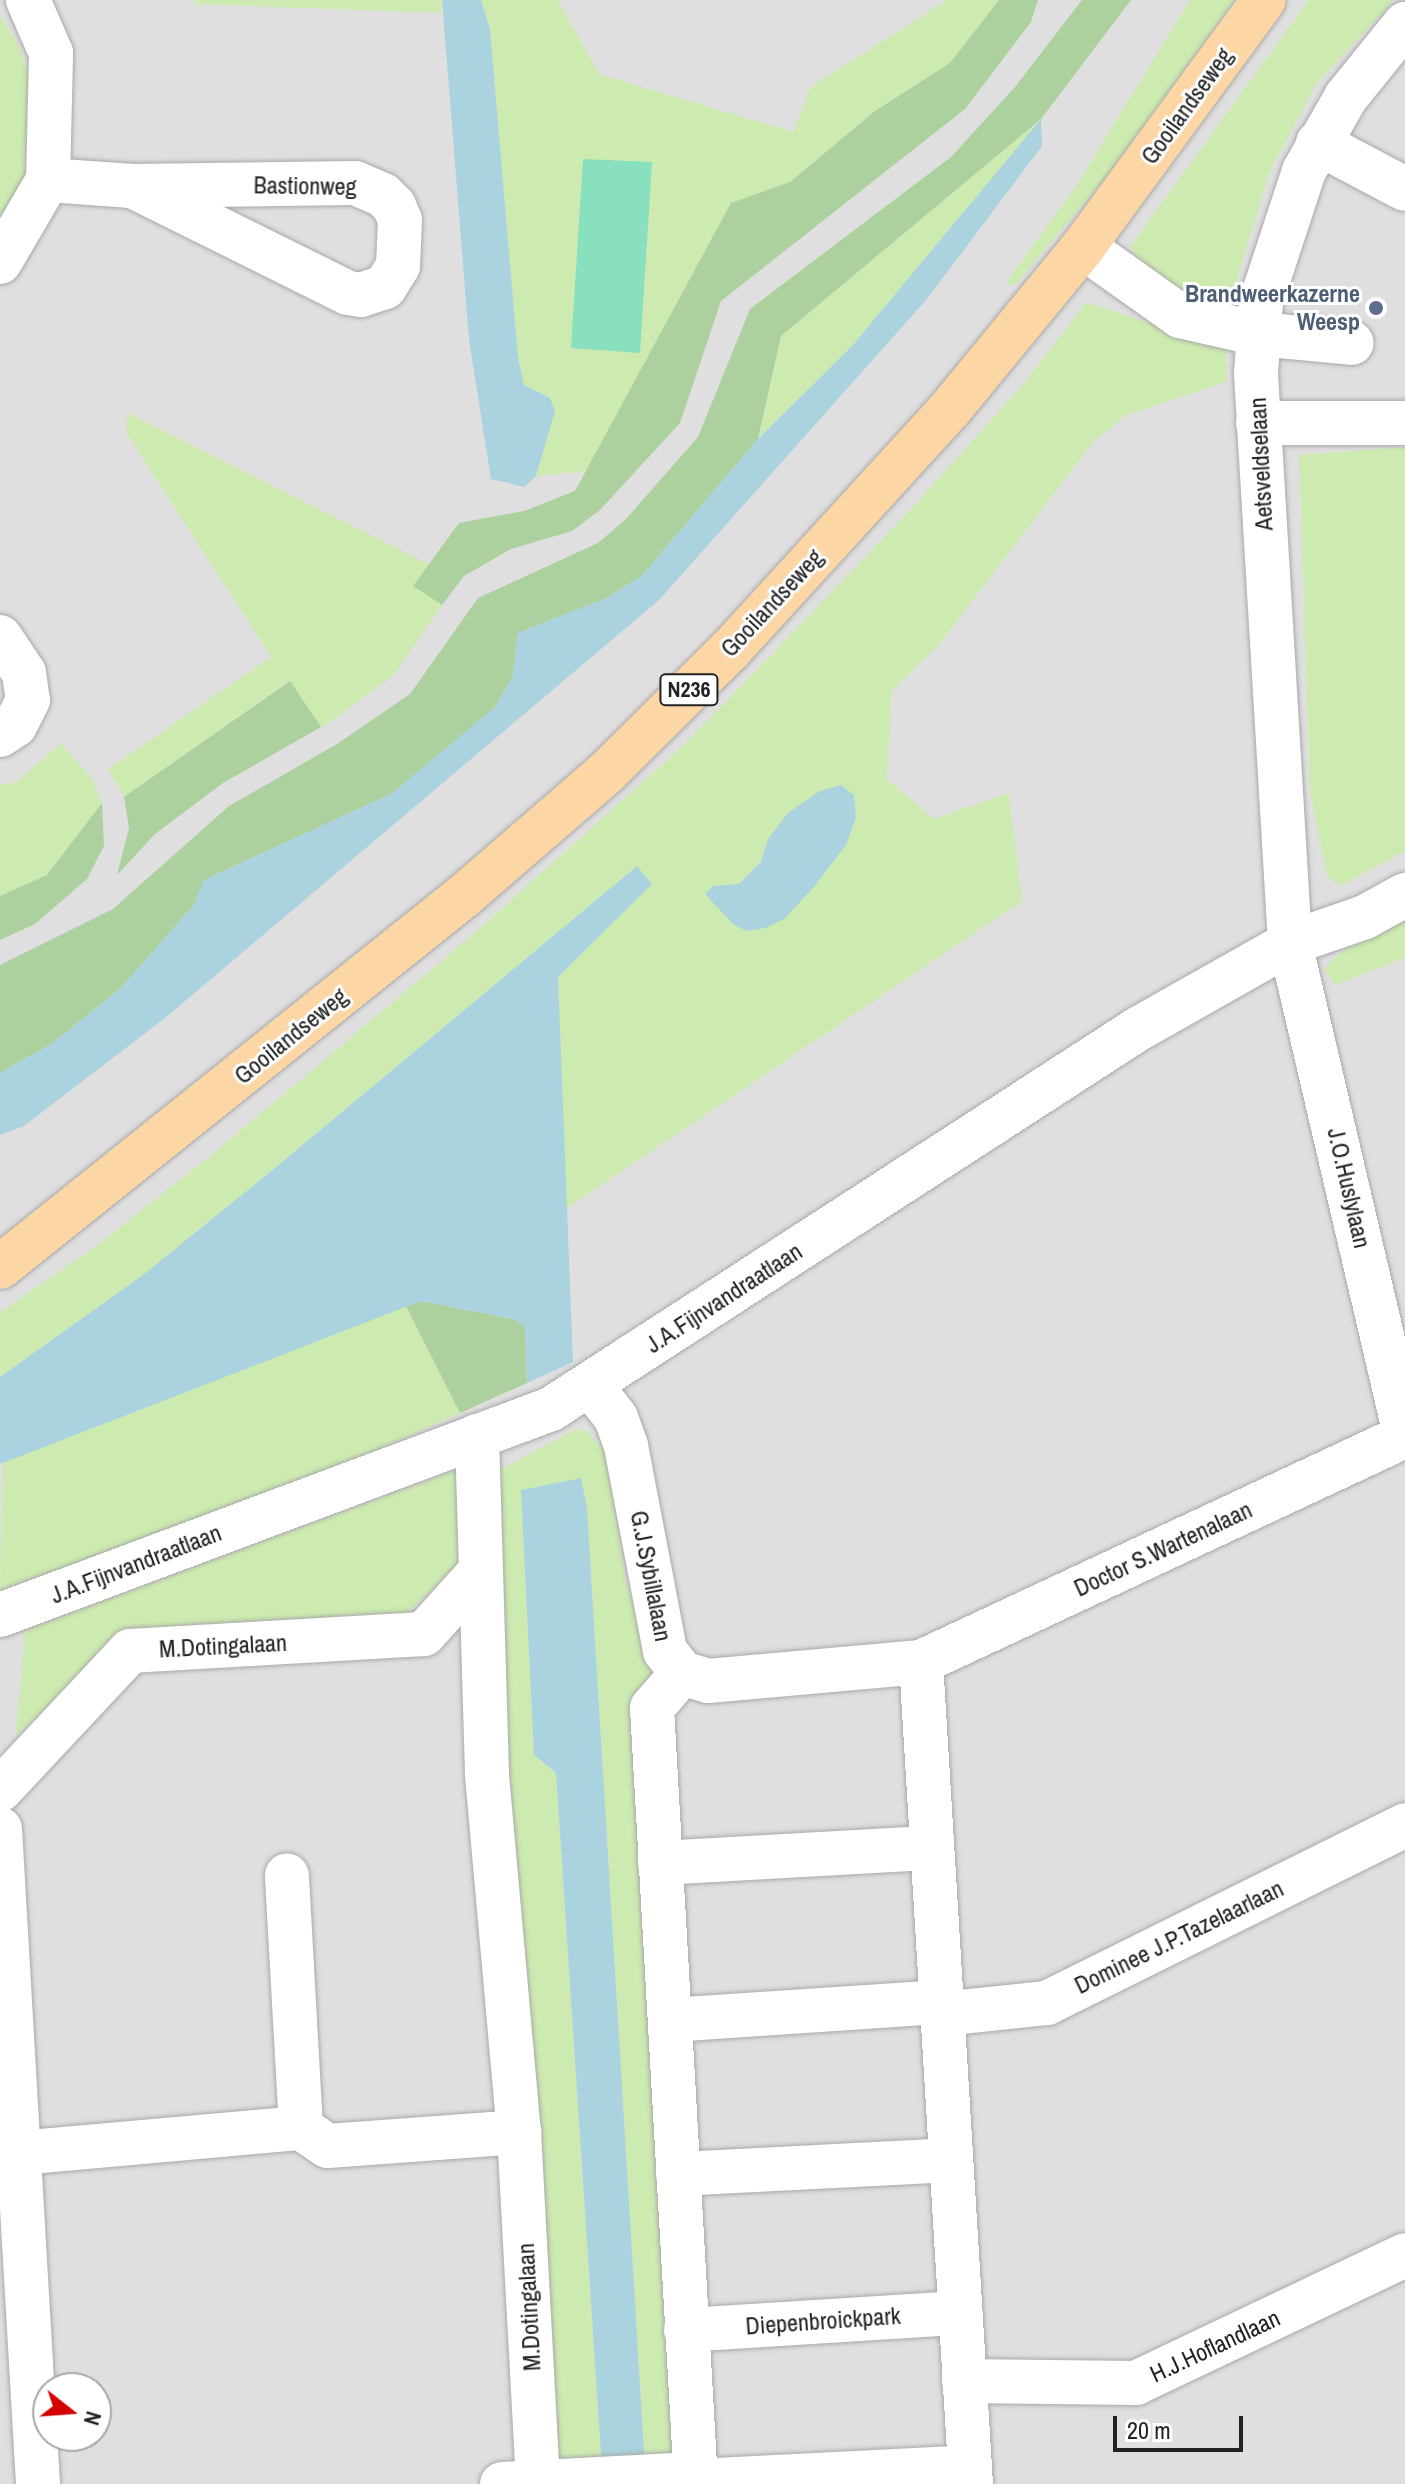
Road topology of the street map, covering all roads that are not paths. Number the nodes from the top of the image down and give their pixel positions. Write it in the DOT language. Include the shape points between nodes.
graph roads {
  1 [pos="28,0"];
  2 [pos="1264,0"];
  3 [pos="1405,24"];
  4 [pos="1318,143"];
  5 [pos="48,180"];
  6 [pos="132,186"];
  7 [pos="1405,189"];
  8 [pos="1083,247"];
  9 [pos="0,262"];
  10 [pos="1259,334"];
  11 [pos="1352,343"];
  12 [pos="1258,423"];
  13 [pos="1405,423"];
  14 [pos="0,637"];
  15 [pos="0,735"];
  16 [pos="1405,895"];
  17 [pos="1290,943"];
  18 [pos="0,1267"];
  19 [pos="592,1387"];
  20 [pos="1405,1435"];
  21 [pos="477,1436"];
  22 [pos="479,1573"];
  23 [pos="0,1615"];
  24 [pos="921,1662"];
  25 [pos="682,1673"];
  26 [pos="0,1790"];
  27 [pos="1405,1825"];
  28 [pos="0,1829"];
  29 [pos="932,1848"];
  30 [pos="660,1863"];
  31 [pos="287,1875"];
  32 [pos="942,2008"];
  33 [pos="670,2020"];
  34 [pos="301,2128"];
  35 [pos="519,2132"];
  36 [pos="9,2157"];
  37 [pos="951,2160"];
  38 [pos="678,2174"];
  39 [pos="1405,2255"];
  40 [pos="960,2313"];
  41 [pos="686,2330"];
  42 [pos="964,2381"];
  43 [pos="970,2476"];
  44 [pos="685,2479"];
  45 [pos="526,2483"];
  46 [pos="38,2484"];
  1 -- 5 [label="street" via="51,53"];
  2 -- 8 [label="main road, Gooilandseweg / N236"];
  3 -- 4 [label="street, Aetsveldselaan" via="1346,97"];
  4 -- 7 [label="street"];
  4 -- 10 [label="street, Aetsveldselaan" via="1282,233 1261,302"];
  5 -- 6 [label="street, Bastionweg"];
  5 -- 9 [label="street"];
  6 -- 6 [label="street, Bastionweg" via="348,293 385,287 398,266 400,220 394,206 370,187"];
  8 -- 10 [label="street" via="1180,316"];
  8 -- 18 [label="main road, Gooilandseweg / N236" via="950,409 730,650 607,772 453,905"];
  10 -- 11 [label="street"];
  10 -- 12 [label="street, Aetsveldselaan"];
  12 -- 13 [label="street"];
  12 -- 17 [label="street, Aetsveldselaan"];
  14 -- 15 [label="street" via="24,673 28,700 15,725"];
  16 -- 17 [label="street, J.A.Fijnvandraatlaan" via="1365,917"];
  17 -- 19 [label="street, J.A.Fijnvandraatlaan" via="1138,1029"];
  17 -- 20 [label="street, J.O.Huslylaan"];
  19 -- 21 [label="street, J.A.Fijnvandraatlaan" via="551,1409"];
  19 -- 25 [label="street, G.J.Sybillalaan" via="616,1418 626,1446 665,1651"];
  20 -- 24 [label="street, Doctor S.Wartenalaan"];
  21 -- 22 [label="street, M.Dotingalaan"];
  21 -- 23 [label="street, J.A.Fijnvandraatlaan"];
  22 -- 26 [label="street, M.Dotingalaan" via="424,1634 130,1651"];
  22 -- 35 [label="street, M.Dotingalaan" via="487,1775"];
  24 -- 25 [label="street, G.J.Sybillalaan" via="708,1681"];
  24 -- 29 [label="street"];
  25 -- 30 [label="street" via="652,1708"];
  27 -- 32 [label="street, Dominee J.P.Tazelaarlaan" via="1047,2003"];
  28 -- 36 [label="street"];
  29 -- 30 [label="street"];
  29 -- 32 [label="street"];
  30 -- 33 [label="street"];
  31 -- 34 [label="street"];
  32 -- 33 [label="street"];
  32 -- 37 [label="street"];
  33 -- 38 [label="street"];
  34 -- 35 [label="street" via="328,2146"];
  34 -- 36 [label="street"];
  35 -- 45 [label="street, M.Dotingalaan"];
  36 -- 46 [label="street"];
  37 -- 38 [label="street"];
  37 -- 40 [label="street"];
  38 -- 41 [label="street"];
  39 -- 42 [label="street, H.J.Hoflandlaan" via="1136,2383"];
  40 -- 41 [label="street, Diepenbroickpark"];
  40 -- 42 [label="street"];
  41 -- 44 [label="street"];
  42 -- 43 [label="street"];
  43 -- 44 [label="street"];
  44 -- 45 [label="street, M.Dotingalaan"];
}
